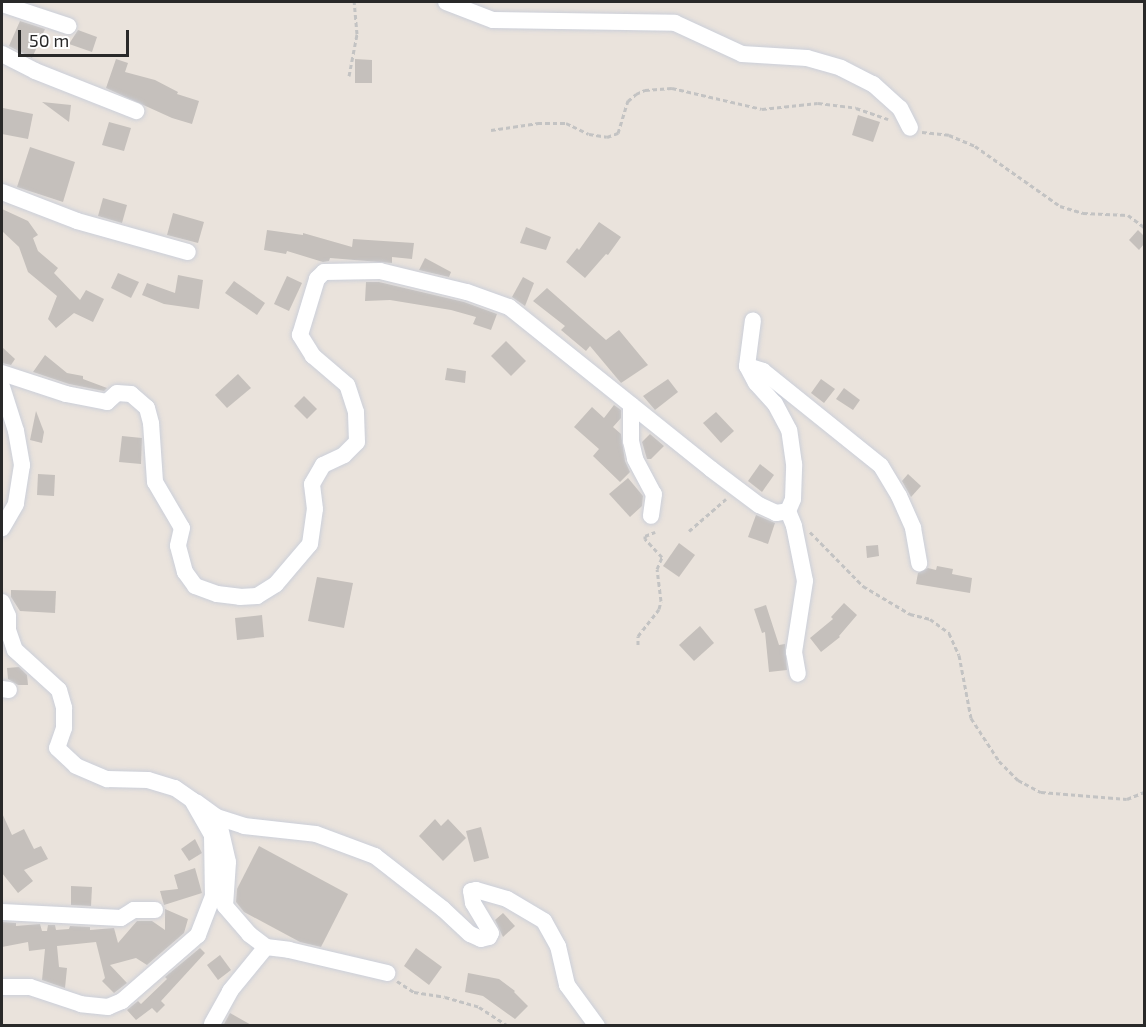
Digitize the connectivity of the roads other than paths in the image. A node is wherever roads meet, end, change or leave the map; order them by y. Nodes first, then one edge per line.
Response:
1 (446, 2) edge
2 (2, 4) edge
3 (68, 26) dead end
4 (2, 54) edge
5 (136, 111) dead end
6 (910, 128) road end
7 (2, 192) edge
8 (188, 252) dead end
9 (753, 320) dead end
10 (747, 366) junction
11 (2, 373) edge
12 (2, 387) edge
13 (7, 404) junction
14 (631, 405) junction
15 (2, 422) edge
16 (788, 511) junction
17 (651, 516) road end
18 (2, 528) edge
19 (919, 563) dead end
20 (4, 611) edge
21 (798, 674) dead end
22 (192, 800) junction
23 (217, 817) junction
24 (155, 910) dead end
25 (2, 912) edge
26 (266, 947) junction
27 (387, 974) road end
28 (2, 987) edge
29 (212, 1024) edge
30 (597, 1026) edge

1 - 6 street
2 - 3 street
4 - 5 street
7 - 8 street
9 - 10 street
10 - 16 street
10 - 19 street
11 - 14 street
12 - 13 street
13 - 15 street
13 - 18 street
14 - 16 street
14 - 17 street
16 - 21 street
20 - 22 street
22 - 23 street
22 - 28 street
23 - 26 street
23 - 30 street
24 - 25 street
26 - 27 street
26 - 29 street

